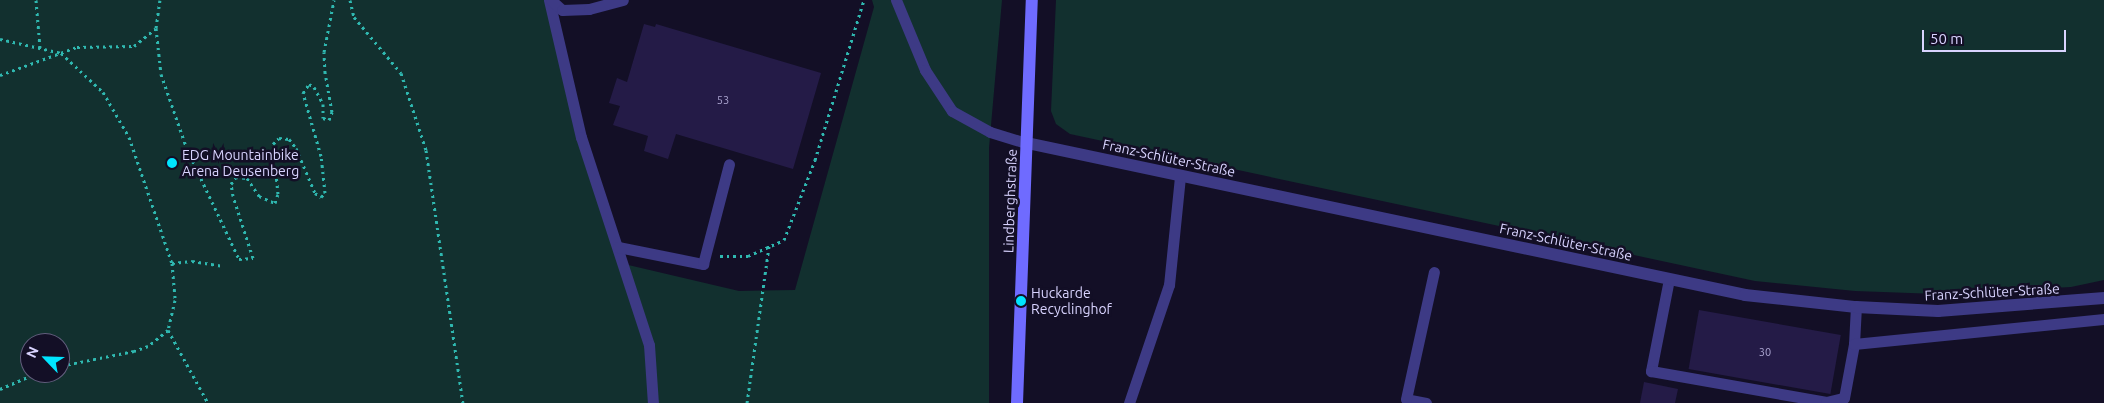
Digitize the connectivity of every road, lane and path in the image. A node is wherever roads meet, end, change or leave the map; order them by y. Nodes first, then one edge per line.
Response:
1 (36, 0) edge
2 (160, 0) edge
3 (334, 0) edge
4 (350, 0) edge
5 (550, 0) edge
6 (623, 0) edge
7 (864, 0) edge
8 (896, 0) edge
9 (1032, 0) edge
10 (156, 28) junction
11 (0, 40) edge
12 (40, 48) junction
13 (61, 53) junction
14 (0, 75) edge
15 (1027, 143) junction
16 (729, 164) dead end
17 (1180, 176) junction
18 (769, 246) junction
19 (618, 247) junction
20 (705, 256) junction
21 (172, 264) junction
22 (224, 266) dead end
23 (1434, 272) dead end
24 (1669, 279) junction
25 (2104, 298) edge
26 (1856, 307) junction
27 (2104, 319) edge
28 (168, 330) junction
29 (1854, 344) junction
30 (70, 364) edge
31 (20, 381) edge
32 (0, 389) edge
33 (208, 403) edge
34 (463, 403) edge
35 (653, 403) edge
36 (747, 403) edge
37 (1017, 403) edge
38 (1129, 403) edge
39 (1426, 403) edge

1 - 12 path
2 - 10 path
3 - 10 path
4 - 34 path
5 - 6 lane
5 - 19 lane
7 - 18 path
8 - 15 lane
9 - 15 main road, Lindberghstraße
10 - 13 path
11 - 12 path
12 - 13 path
13 - 14 path
13 - 21 path
15 - 17 street, Franz-Schlüter-Straße
15 - 37 main road, Lindberghstraße
16 - 20 lane
17 - 24 street, Franz-Schlüter-Straße
17 - 38 lane
18 - 20 path
18 - 36 path
19 - 20 lane
19 - 35 lane
21 - 22 path
21 - 28 path
23 - 39 lane
24 - 26 street, Franz-Schlüter-Straße
24 - 29 lane
25 - 26 street, Franz-Schlüter-Straße
26 - 29 lane
27 - 29 lane
28 - 30 path
28 - 33 path
31 - 32 path

